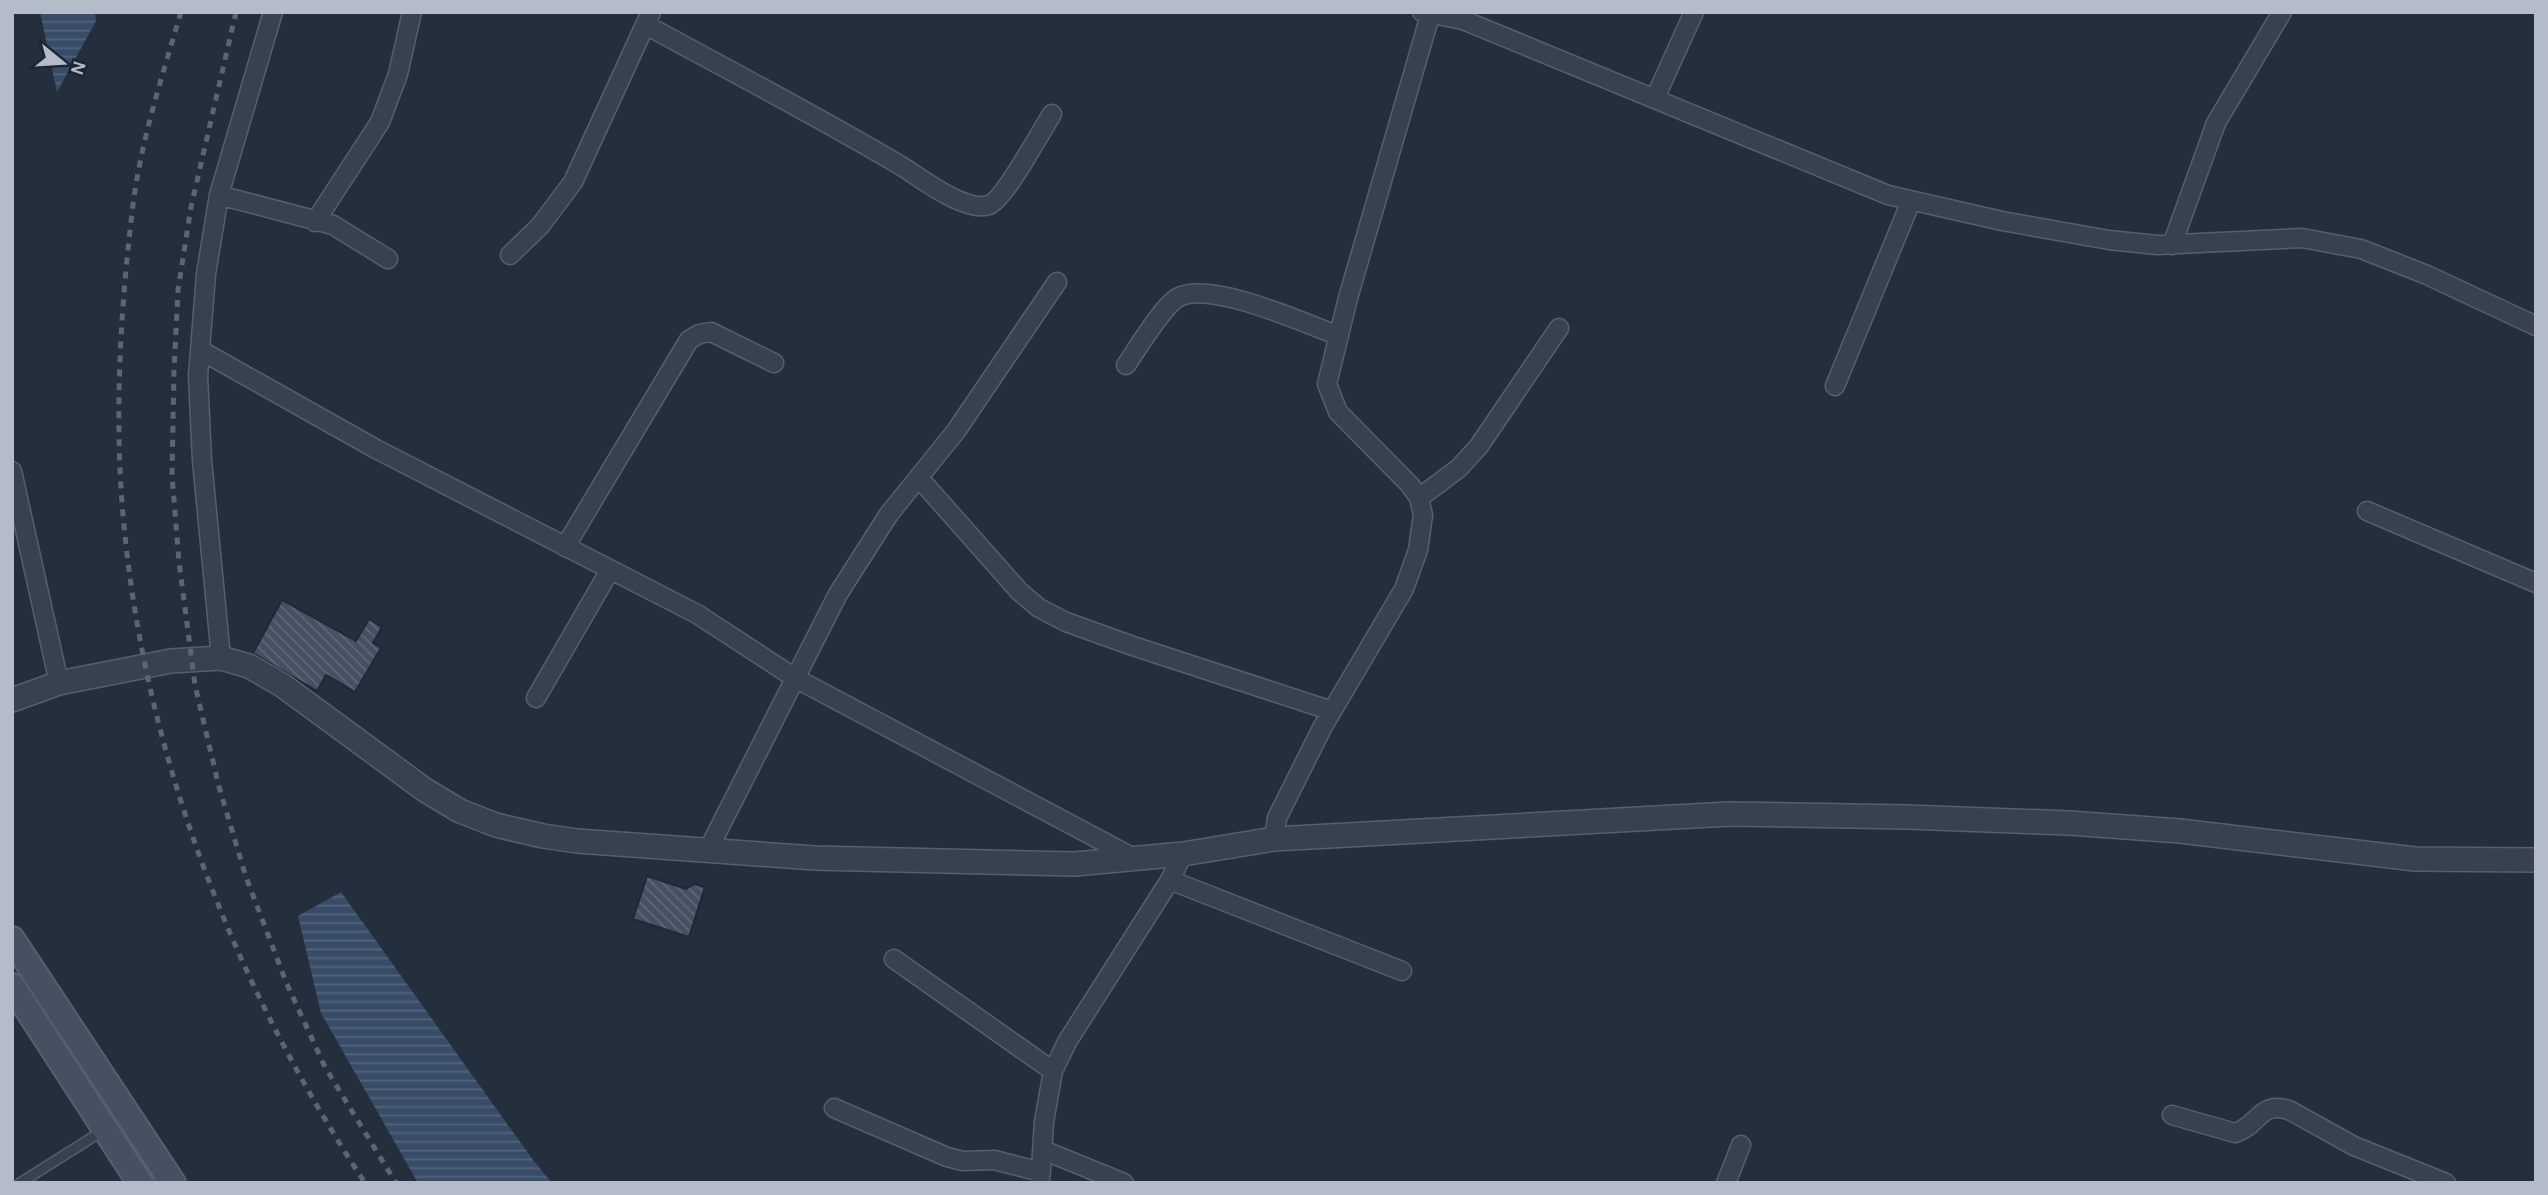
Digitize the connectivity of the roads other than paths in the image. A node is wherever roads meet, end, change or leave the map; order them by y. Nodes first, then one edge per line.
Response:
1 (273, 12) edge
2 (412, 12) edge
3 (1694, 12) edge
4 (2282, 12) edge
5 (1428, 13) edge
6 (649, 18) edge
7 (1655, 98) junction
8 (1052, 114) dead end
9 (219, 195) junction
10 (1911, 201) junction
11 (315, 222) junction
12 (2172, 245) junction
13 (510, 255) dead end
14 (388, 259) dead end
15 (1057, 282) dead end
16 (2536, 326) edge
17 (1559, 328) dead end
18 (1339, 336) junction
19 (200, 351) junction
20 (774, 363) dead end
21 (1126, 365) dead end
22 (1835, 386) dead end
23 (12, 471) edge
24 (919, 478) junction
25 (1419, 498) junction
26 (2367, 511) dead end
27 (565, 547) junction
28 (610, 570) junction
29 (2536, 583) edge
30 (221, 658) junction
31 (795, 678) junction
32 (59, 683) junction
33 (536, 698) dead end
34 (12, 700) edge
35 (1332, 710) junction
36 (1274, 839) junction
37 (708, 850) junction
38 (1183, 854) junction
39 (1132, 857) junction
40 (2536, 860) edge
41 (1170, 880) junction
42 (12, 939) edge
43 (894, 959) dead end
44 (1402, 971) dead end
45 (12, 986) edge
46 (1053, 1071) junction
47 (834, 1108) dead end
48 (2172, 1115) dead end
49 (105, 1129) junction
50 (1741, 1145) dead end
51 (1043, 1150) junction
52 (1041, 1178) edge
53 (20, 1183) edge
54 (140, 1183) edge
55 (173, 1183) edge
56 (1124, 1183) edge
57 (1726, 1183) edge
58 (2446, 1183) edge

1 - 9 street
2 - 11 street
3 - 7 street
4 - 12 street
5 - 7 street
5 - 18 street
6 - 8 street
6 - 13 street
7 - 10 street
9 - 11 street
9 - 19 street
10 - 12 street
10 - 22 street
11 - 14 street
12 - 16 street
15 - 24 street
17 - 25 street
18 - 21 street
18 - 25 street
19 - 27 street
19 - 30 street
20 - 27 street
23 - 32 street
24 - 31 street
24 - 35 street
25 - 35 street
26 - 29 street
27 - 28 street
28 - 31 street
28 - 33 street
30 - 32 street
30 - 37 street
31 - 37 street
31 - 39 street
32 - 34 street
35 - 36 street
36 - 38 street
36 - 40 street
37 - 39 street
38 - 39 street
38 - 41 street
41 - 44 street
41 - 46 street
42 - 55 main road
43 - 46 street
45 - 49 main road
46 - 51 street
47 - 52 street
48 - 58 street
49 - 53 lane
49 - 54 main road
50 - 57 street
51 - 52 street
51 - 56 street

